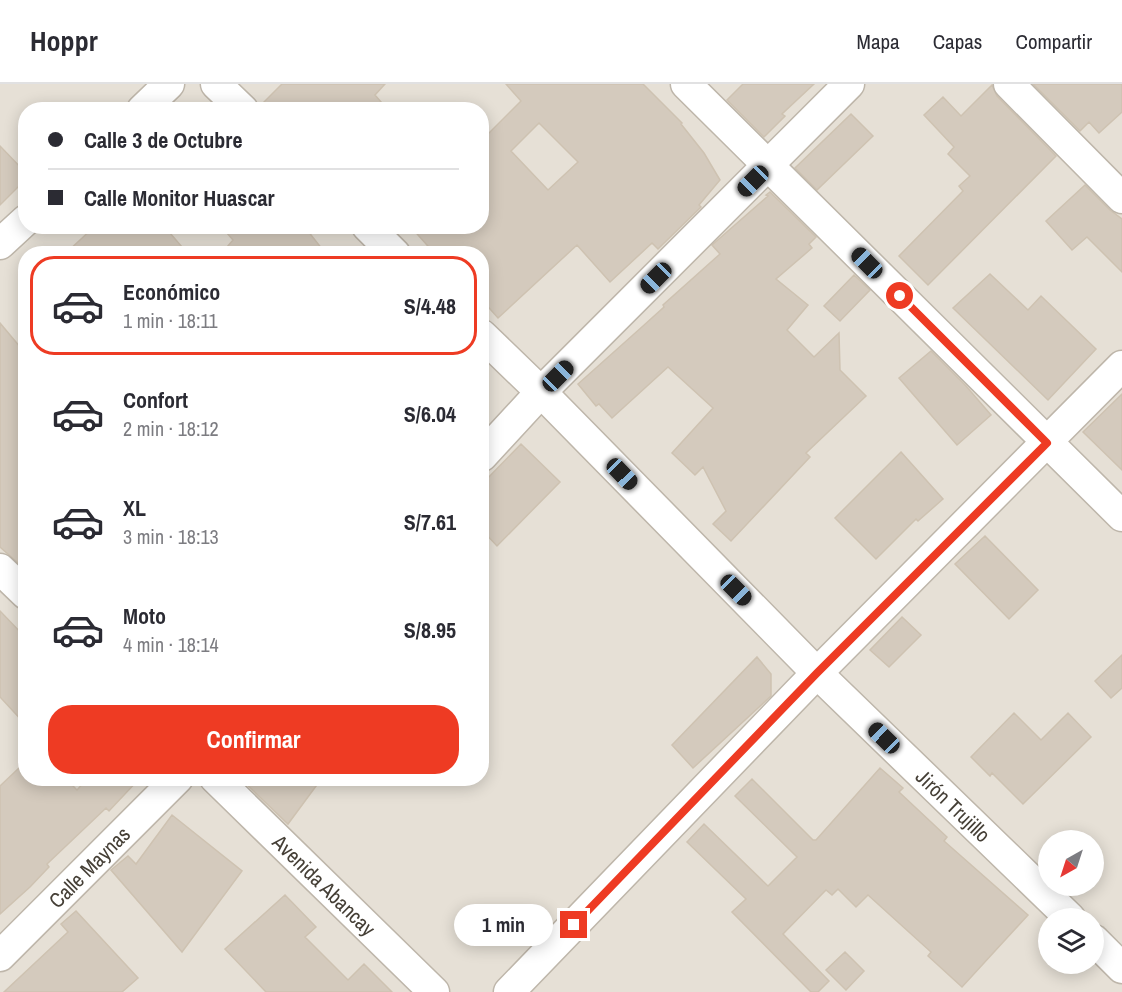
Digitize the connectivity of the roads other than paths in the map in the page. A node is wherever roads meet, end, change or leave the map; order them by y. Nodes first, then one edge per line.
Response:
1 (169, 84) edge
2 (216, 84) edge
3 (686, 84) edge
4 (849, 84) edge
5 (1009, 84) edge
6 (150, 102) edge
7 (235, 102) edge
8 (770, 165) junction
9 (1122, 198) edge
10 (18, 227) edge
11 (375, 234) edge
12 (0, 244) edge
13 (387, 246) edge
14 (489, 342) edge
15 (1122, 366) edge
16 (541, 392) junction
17 (1047, 443) junction
18 (489, 448) edge
19 (1122, 516) edge
20 (0, 569) edge
21 (18, 586) edge
22 (817, 673) junction
23 (170, 786) edge
24 (223, 786) edge
25 (1060, 908) edge
26 (1104, 950) edge
27 (0, 956) edge
28 (1122, 968) edge
29 (434, 992) edge
30 (509, 992) edge

1 - 6 street
2 - 7 street
3 - 8 street
4 - 8 street
5 - 9 street
8 - 16 street
8 - 17 street
10 - 12 street
11 - 13 street
14 - 16 street, Jirón Trujillo
15 - 17 street
16 - 18 street
16 - 22 street, Jirón Trujillo
17 - 19 street
17 - 22 street
20 - 21 street
22 - 25 street, Jirón Trujillo
22 - 30 street
23 - 27 street, Calle Maynas
24 - 29 street, Avenida Abancay
26 - 28 street

